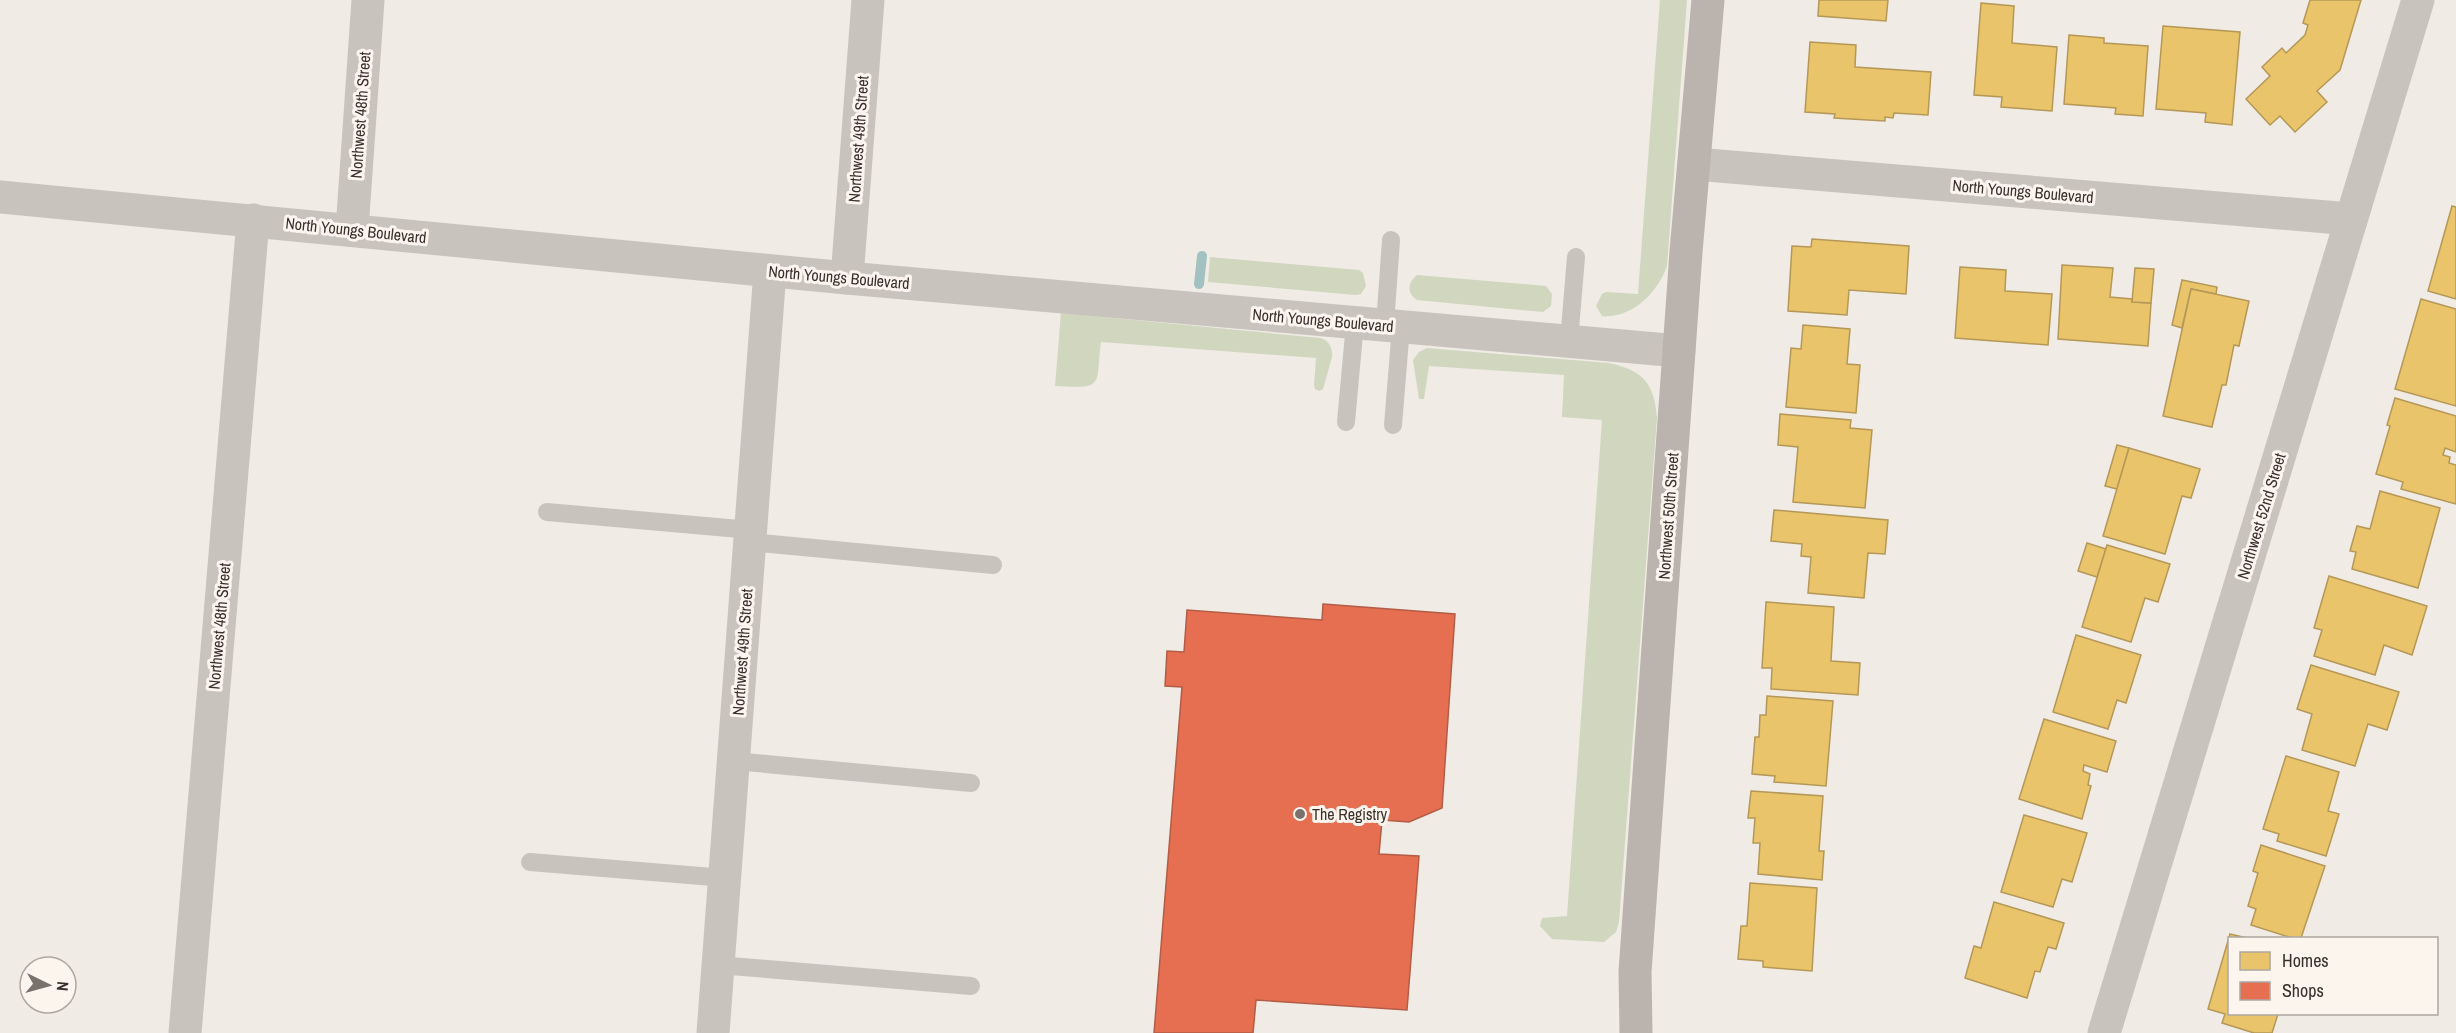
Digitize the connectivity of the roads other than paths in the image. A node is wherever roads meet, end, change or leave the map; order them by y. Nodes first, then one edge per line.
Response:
1 (368, 0) edge
2 (868, 0) edge
3 (1708, 0) edge
4 (2418, 0) edge
5 (1695, 164) junction
6 (0, 197) edge
7 (2351, 219) junction
8 (253, 220) junction
9 (352, 230) junction
10 (1391, 240) dead end
11 (1576, 257) dead end
12 (770, 271) junction
13 (847, 278) junction
14 (1380, 325) junction
15 (1569, 341) junction
16 (1679, 351) junction
17 (1346, 422) dead end
18 (1393, 425) dead end
19 (547, 512) dead end
20 (750, 536) junction
21 (993, 565) dead end
22 (734, 761) junction
23 (972, 783) dead end
24 (530, 862) dead end
25 (725, 878) junction
26 (718, 965) junction
27 (971, 986) dead end
28 (185, 1033) edge
29 (713, 1033) edge
30 (1636, 1033) edge
31 (2104, 1033) edge

1 - 9 street, Northwest 48th Street
2 - 13 street, Northwest 49th Street
3 - 5 street, Northwest 50th Street
4 - 7 street, Northwest 52nd Street
5 - 7 street, North Youngs Boulevard
5 - 16 street, Northwest 50th Street
6 - 8 street, North Youngs Boulevard
7 - 31 street, Northwest 52nd Street
8 - 9 street, North Youngs Boulevard
8 - 28 street, Northwest 48th Street
9 - 12 street, North Youngs Boulevard
10 - 14 lane
11 - 15 lane
12 - 13 street, North Youngs Boulevard
12 - 20 street, Northwest 49th Street
13 - 14 street, North Youngs Boulevard
14 - 15 street, North Youngs Boulevard
14 - 17 lane
14 - 18 lane
15 - 16 street, North Youngs Boulevard
16 - 30 street, Northwest 50th Street
19 - 20 lane
20 - 21 lane
20 - 22 street, Northwest 49th Street
22 - 23 lane
22 - 25 street, Northwest 49th Street
24 - 25 lane
25 - 26 street, Northwest 49th Street
26 - 27 lane
26 - 29 street, Northwest 49th Street

